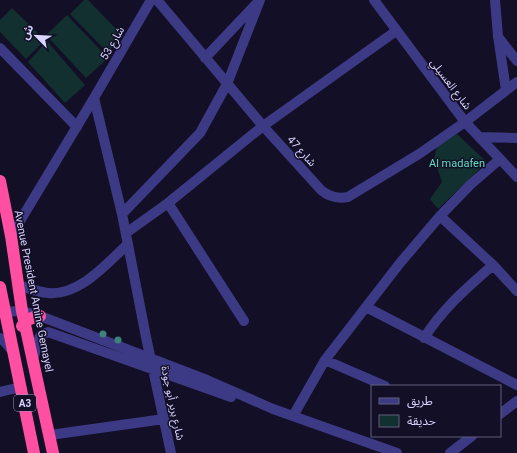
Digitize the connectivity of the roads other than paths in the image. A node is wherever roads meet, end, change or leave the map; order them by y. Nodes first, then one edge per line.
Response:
1 (151, 0) edge
2 (157, 0) edge
3 (260, 0) edge
4 (374, 0) edge
5 (495, 0) edge
6 (396, 31) junction
7 (498, 36) junction
8 (0, 48) edge
9 (205, 58) junction
10 (517, 61) edge
11 (517, 82) edge
12 (227, 84) junction
13 (506, 90) junction
14 (94, 98) junction
15 (465, 122) junction
16 (263, 126) junction
17 (77, 127) junction
18 (479, 137) junction
19 (517, 138) edge
20 (500, 159) junction
21 (517, 176) edge
22 (0, 181) edge
23 (168, 203) junction
24 (122, 214) junction
25 (440, 216) junction
26 (126, 233) junction
27 (11, 236) junction
28 (128, 244) junction
29 (493, 265) junction
30 (18, 285) junction
31 (0, 287) edge
32 (517, 291) edge
33 (366, 307) junction
34 (3, 313) edge
35 (24, 316) junction
36 (40, 316) joint
37 (244, 321) dead end
38 (146, 336) junction
39 (0, 338) edge
40 (424, 338) junction
41 (131, 352) junction
42 (15, 354) junction
43 (33, 360) junction
44 (325, 360) junction
45 (152, 364) junction
46 (383, 385) edge
47 (517, 385) edge
48 (21, 387) junction
49 (0, 392) edge
50 (517, 401) edge
51 (501, 413) edge
52 (293, 416) junction
53 (164, 419) junction
54 (50, 435) junction
55 (471, 437) edge
56 (34, 453) edge
57 (54, 453) edge
58 (171, 453) edge
59 (397, 453) edge
60 (450, 453) edge

1 - 14 street, شارع 53
2 - 9 street, شارع 47
3 - 9 street
3 - 12 street
4 - 6 street, شارع العسيلي
5 - 7 street
6 - 15 street, شارع العسيلي
6 - 16 street
7 - 10 street
7 - 13 street
8 - 17 street
9 - 12 street, شارع 47
11 - 13 street, شارع 47
12 - 16 street, شارع 47
12 - 24 street
13 - 15 street, شارع 47
14 - 17 street, شارع 53
14 - 24 street, شارع بربر أبو جودة
15 - 16 street, شارع 47
15 - 18 street, شارع العسيلي
16 - 23 street
17 - 27 street, شارع 53
18 - 19 street
18 - 20 street, شارع العسيلي
20 - 21 street, شارع العسيلي
20 - 25 street
22 - 27 highway, Avenue President Amine Gemayel / A3
23 - 26 street
23 - 37 street
24 - 26 street, شارع بربر أبو جودة
25 - 29 street
25 - 33 street
26 - 28 street, شارع بربر أبو جودة
27 - 30 highway, Avenue President Amine Gemayel / A3
28 - 30 street
28 - 38 street, شارع بربر أبو جودة
29 - 32 street
29 - 40 street
30 - 35 highway, Avenue President Amine Gemayel / A3
31 - 34 highway, A3
33 - 40 street
33 - 44 street
34 - 35 street
34 - 42 highway, A3
35 - 36 highway
35 - 42 highway
35 - 43 highway, Avenue President Amine Gemayel / A3
36 - 41 street
38 - 41 street
38 - 45 street, شارع بربر أبو جودة
39 - 42 street
40 - 47 street
41 - 45 street
42 - 48 highway, A3
43 - 45 street
43 - 54 highway, Avenue President Amine Gemayel / A3
44 - 46 street
44 - 52 street
45 - 52 street
45 - 53 street, شارع بربر أبو جودة
48 - 49 street
48 - 56 highway, A3
50 - 51 street
52 - 59 street
53 - 54 street
53 - 58 street, شارع بربر أبو جودة
54 - 57 highway, Avenue President Amine Gemayel / A3
55 - 60 street

